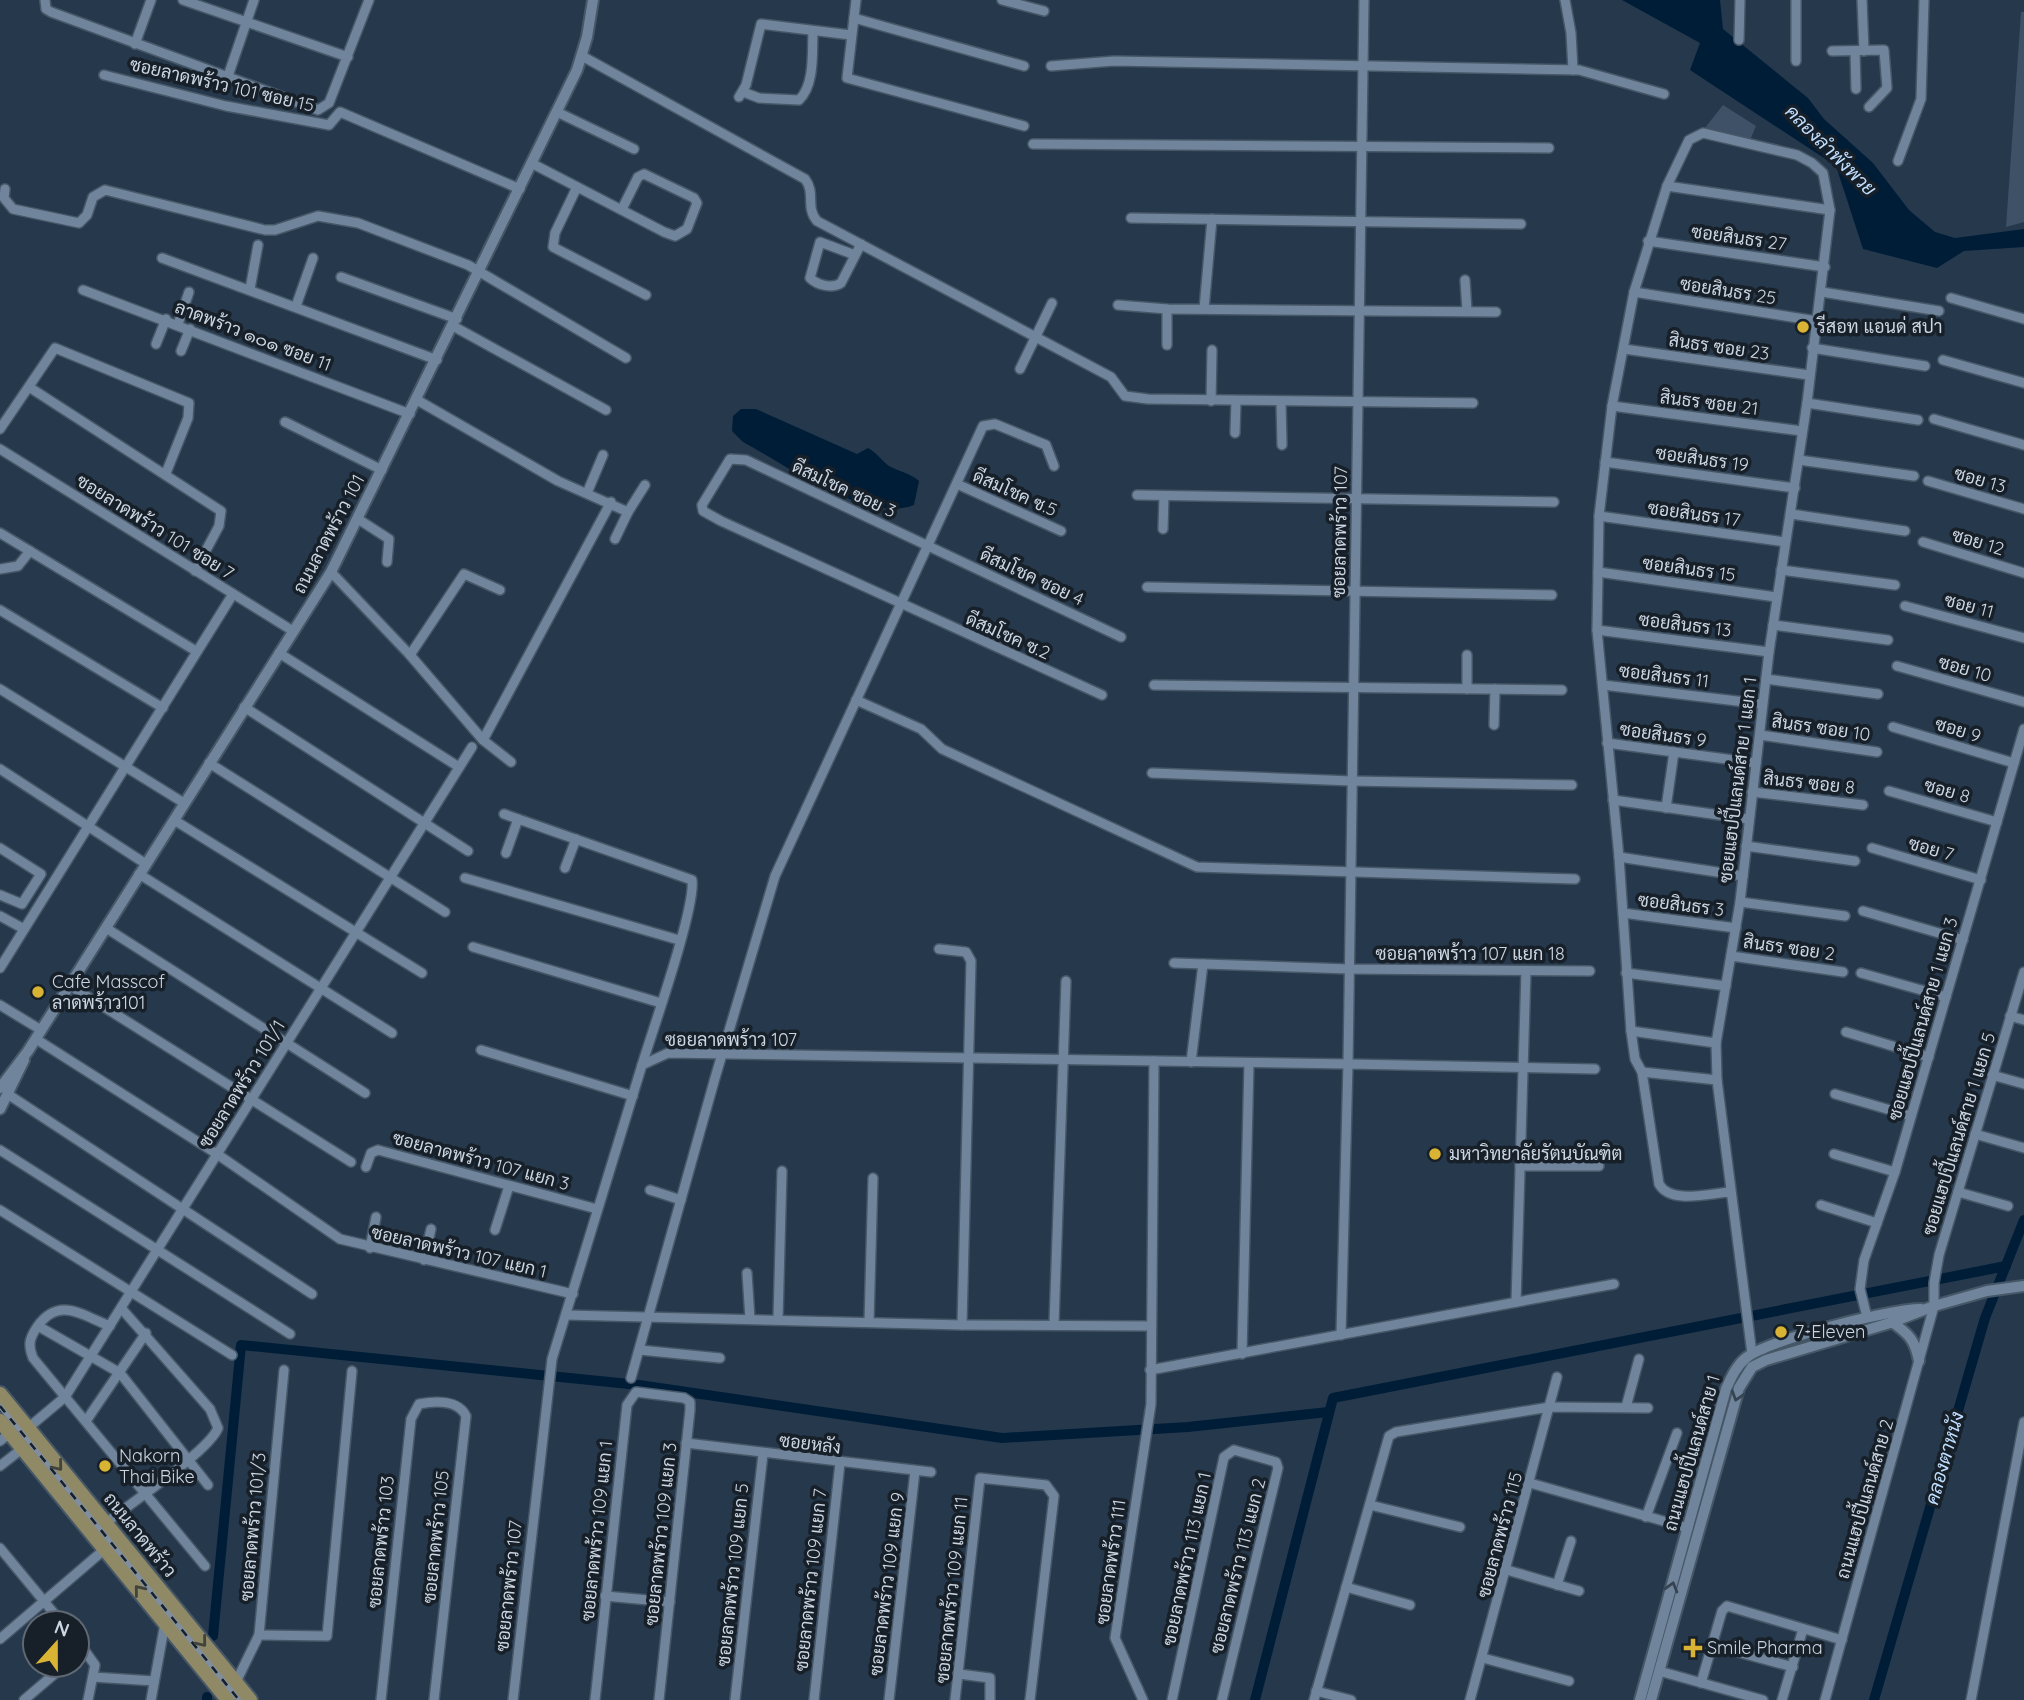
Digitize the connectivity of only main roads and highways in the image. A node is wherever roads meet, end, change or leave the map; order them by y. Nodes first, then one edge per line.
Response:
1 (0, 1394) edge
2 (0, 1421) edge
3 (5, 1437) edge
4 (228, 1700) edge
5 (250, 1700) edge

1 -> 5 main road, ถนนลาดพร้าว
2 - 3 main road, ถนนลาดพร้าว
4 -> 3 main road, ถนนลาดพร้าว

